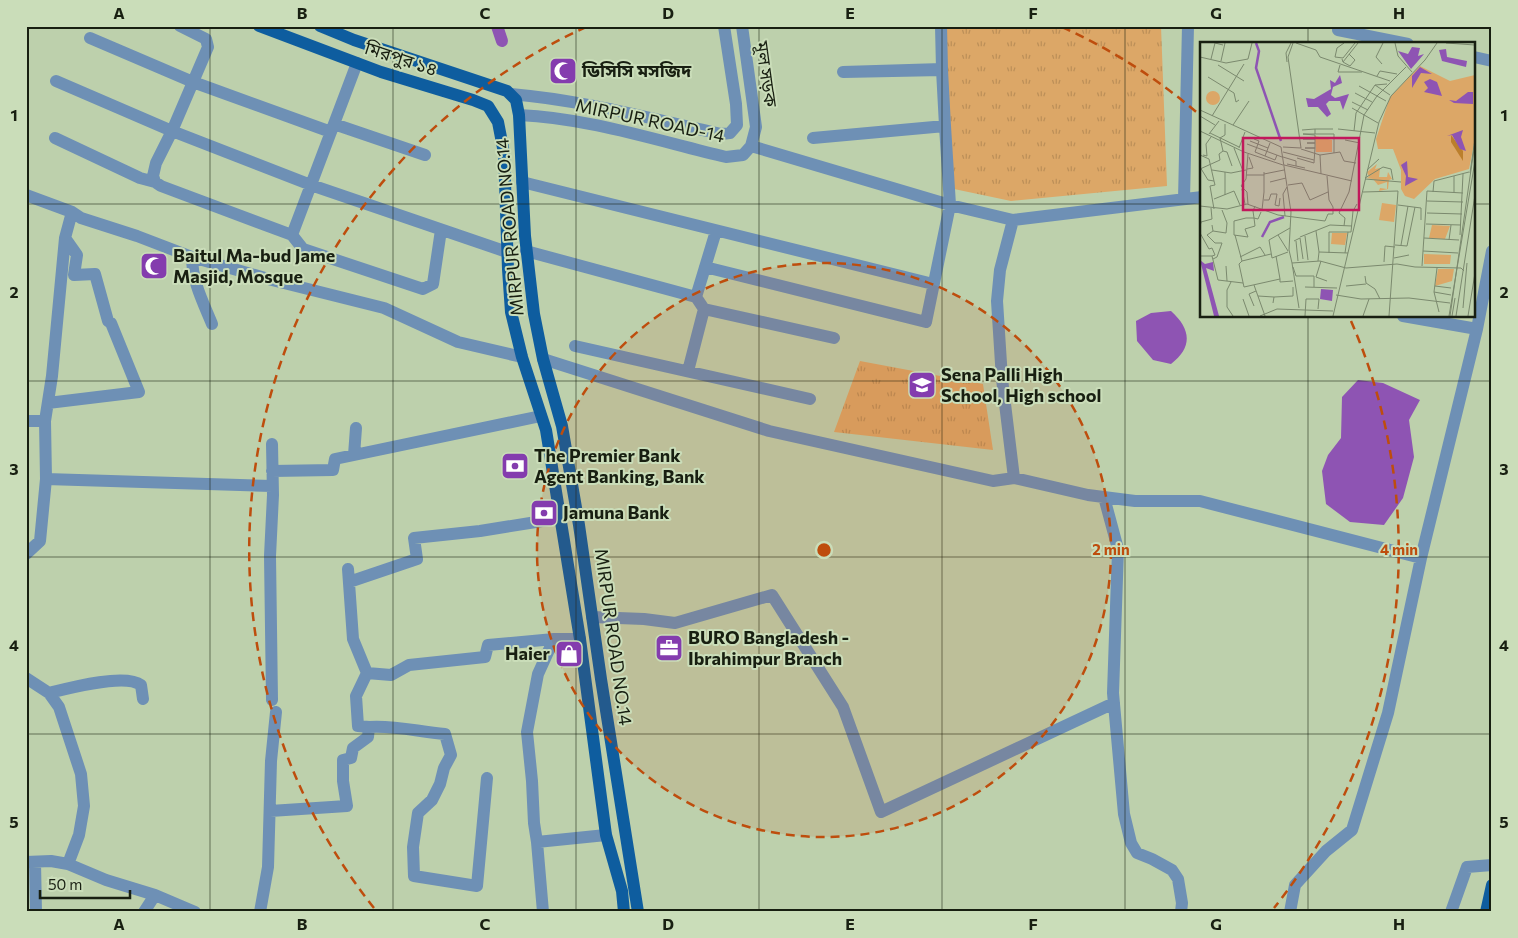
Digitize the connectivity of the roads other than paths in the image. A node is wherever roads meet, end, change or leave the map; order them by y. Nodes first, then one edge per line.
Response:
1 (180, 26) edge
2 (259, 26) edge
3 (320, 26) edge
4 (724, 26) edge
5 (742, 26) edge
6 (941, 26) edge
7 (1188, 26) edge
8 (1338, 30) dead end
9 (90, 38) dead end
10 (1398, 42) edge
11 (1476, 57) edge
12 (1492, 61) edge
13 (357, 63) junction
14 (843, 72) dead end
15 (863, 72) junction
16 (56, 81) dead end
17 (193, 82) junction
18 (514, 97) junction
19 (519, 115) junction
20 (498, 122) joint
21 (737, 125) joint
22 (332, 128) junction
23 (172, 131) junction
24 (860, 134) junction
25 (55, 138) dead end
26 (813, 138) dead end
27 (751, 146) junction
28 (425, 155) dead end
29 (155, 182) junction
30 (522, 182) junction
31 (311, 185) junction
32 (26, 195) edge
33 (1200, 197) edge
34 (1184, 199) junction
35 (950, 205) junction
36 (72, 212) junction
37 (1013, 220) junction
38 (441, 230) junction
39 (716, 231) junction
40 (292, 235) junction
41 (65, 238) junction
42 (526, 251) junction
43 (1492, 251) edge
44 (507, 252) junction
45 (192, 257) junction
46 (705, 268) junction
47 (933, 284) junction
48 (696, 297) junction
49 (704, 309) junction
50 (1414, 318) edge
51 (212, 324) dead end
52 (1477, 329) junction
53 (834, 338) dead end
54 (575, 346) dead end
55 (522, 357) junction
56 (543, 359) junction
57 (688, 370) junction
58 (810, 399) dead end
59 (48, 403) junction
60 (542, 416) junction
61 (26, 421) edge
62 (45, 421) junction
63 (356, 428) dead end
64 (272, 444) dead end
65 (354, 455) junction
66 (272, 471) junction
67 (1014, 478) junction
68 (46, 479) junction
69 (272, 486) junction
70 (1104, 497) junction
71 (561, 518) junction
72 (26, 554) edge
73 (1421, 558) junction
74 (348, 569) dead end
75 (349, 582) junction
76 (592, 617) junction
77 (554, 639) junction
78 (580, 639) junction
79 (368, 673) junction
80 (26, 678) edge
81 (49, 694) junction
82 (143, 699) dead end
83 (1114, 703) junction
84 (368, 727) junction
85 (487, 778) dead end
86 (270, 811) junction
87 (606, 835) junction
88 (537, 842) junction
89 (31, 862) edge
90 (68, 864) junction
91 (1492, 865) edge
92 (1492, 885) edge
93 (155, 895) junction
94 (36, 912) edge
95 (144, 912) edge
96 (195, 912) edge
97 (260, 912) edge
98 (543, 912) edge
99 (624, 912) edge
100 (638, 912) edge
101 (1181, 912) edge
102 (1290, 912) edge
103 (1451, 912) edge
104 (1486, 912) edge

1 - 17 street
2 - 13 main road, মিরপুর ১৪
3 - 18 main road, MIRPUR ROAD-14
4 - 21 street, মূল সড়ক
5 - 27 street, মূল সড়ক
6 - 15 street
7 - 34 street
8 - 10 street
9 - 17 street
11 - 12 street
13 - 20 main road, মিরপুর ১৪
13 - 22 street
14 - 15 street
15 - 24 street
16 - 23 street
17 - 22 street
17 - 23 street
18 - 19 main road, MIRPUR ROAD NO.14
18 - 21 street, MIRPUR ROAD-14
19 - 27 street, MIRPUR ROAD-14
19 - 30 main road, MIRPUR ROAD NO.14
20 - 44 main road, MIRPUR ROAD NO.14
22 - 28 street
22 - 31 street
23 - 29 street
23 - 31 street
24 - 26 street
24 - 35 street
25 - 29 street
27 - 35 street
29 - 40 street
30 - 39 street
30 - 42 main road, MIRPUR ROAD NO.14
31 - 38 street
31 - 40 street
32 - 36 street
33 - 34 street
34 - 37 street
35 - 37 street
35 - 47 street
36 - 41 street
36 - 45 street
37 - 67 street
38 - 40 street
38 - 44 street
39 - 46 street
39 - 47 street
41 - 59 street
41 - 59 street
42 - 48 street
42 - 56 main road, MIRPUR ROAD NO.14
43 - 52 street
44 - 55 main road, MIRPUR ROAD NO.14
45 - 51 street
45 - 55 street
46 - 47 street
46 - 48 street
48 - 49 street
49 - 53 street
49 - 57 street
50 - 52 street
52 - 73 street
54 - 57 street
55 - 60 main road, MIRPUR ROAD NO.14
56 - 67 street
56 - 76 main road, MIRPUR ROAD NO.14
57 - 58 street
59 - 62 street
60 - 65 street
60 - 71 main road, MIRPUR ROAD NO.14
61 - 62 street
62 - 68 street
63 - 65 street
64 - 66 street
65 - 66 street
66 - 69 street
67 - 70 street
68 - 69 street
68 - 72 street
69 - 86 street
70 - 73 street
70 - 83 street
71 - 75 street
71 - 78 main road, MIRPUR ROAD NO.14
73 - 102 street
74 - 75 street
75 - 79 street
76 - 83 street
76 - 100 main road, MIRPUR ROAD NO.14
77 - 78 street
77 - 79 street
77 - 88 street
78 - 87 main road, MIRPUR ROAD NO.14
79 - 84 street
80 - 81 street
81 - 82 street
81 - 90 street
83 - 101 street
84 - 85 street
84 - 86 street
86 - 97 street
87 - 88 street
87 - 99 main road, MIRPUR ROAD NO.14
88 - 98 street
89 - 90 street
89 - 94 street
90 - 93 street
91 - 103 street
92 - 104 main road
93 - 95 street
93 - 96 street

